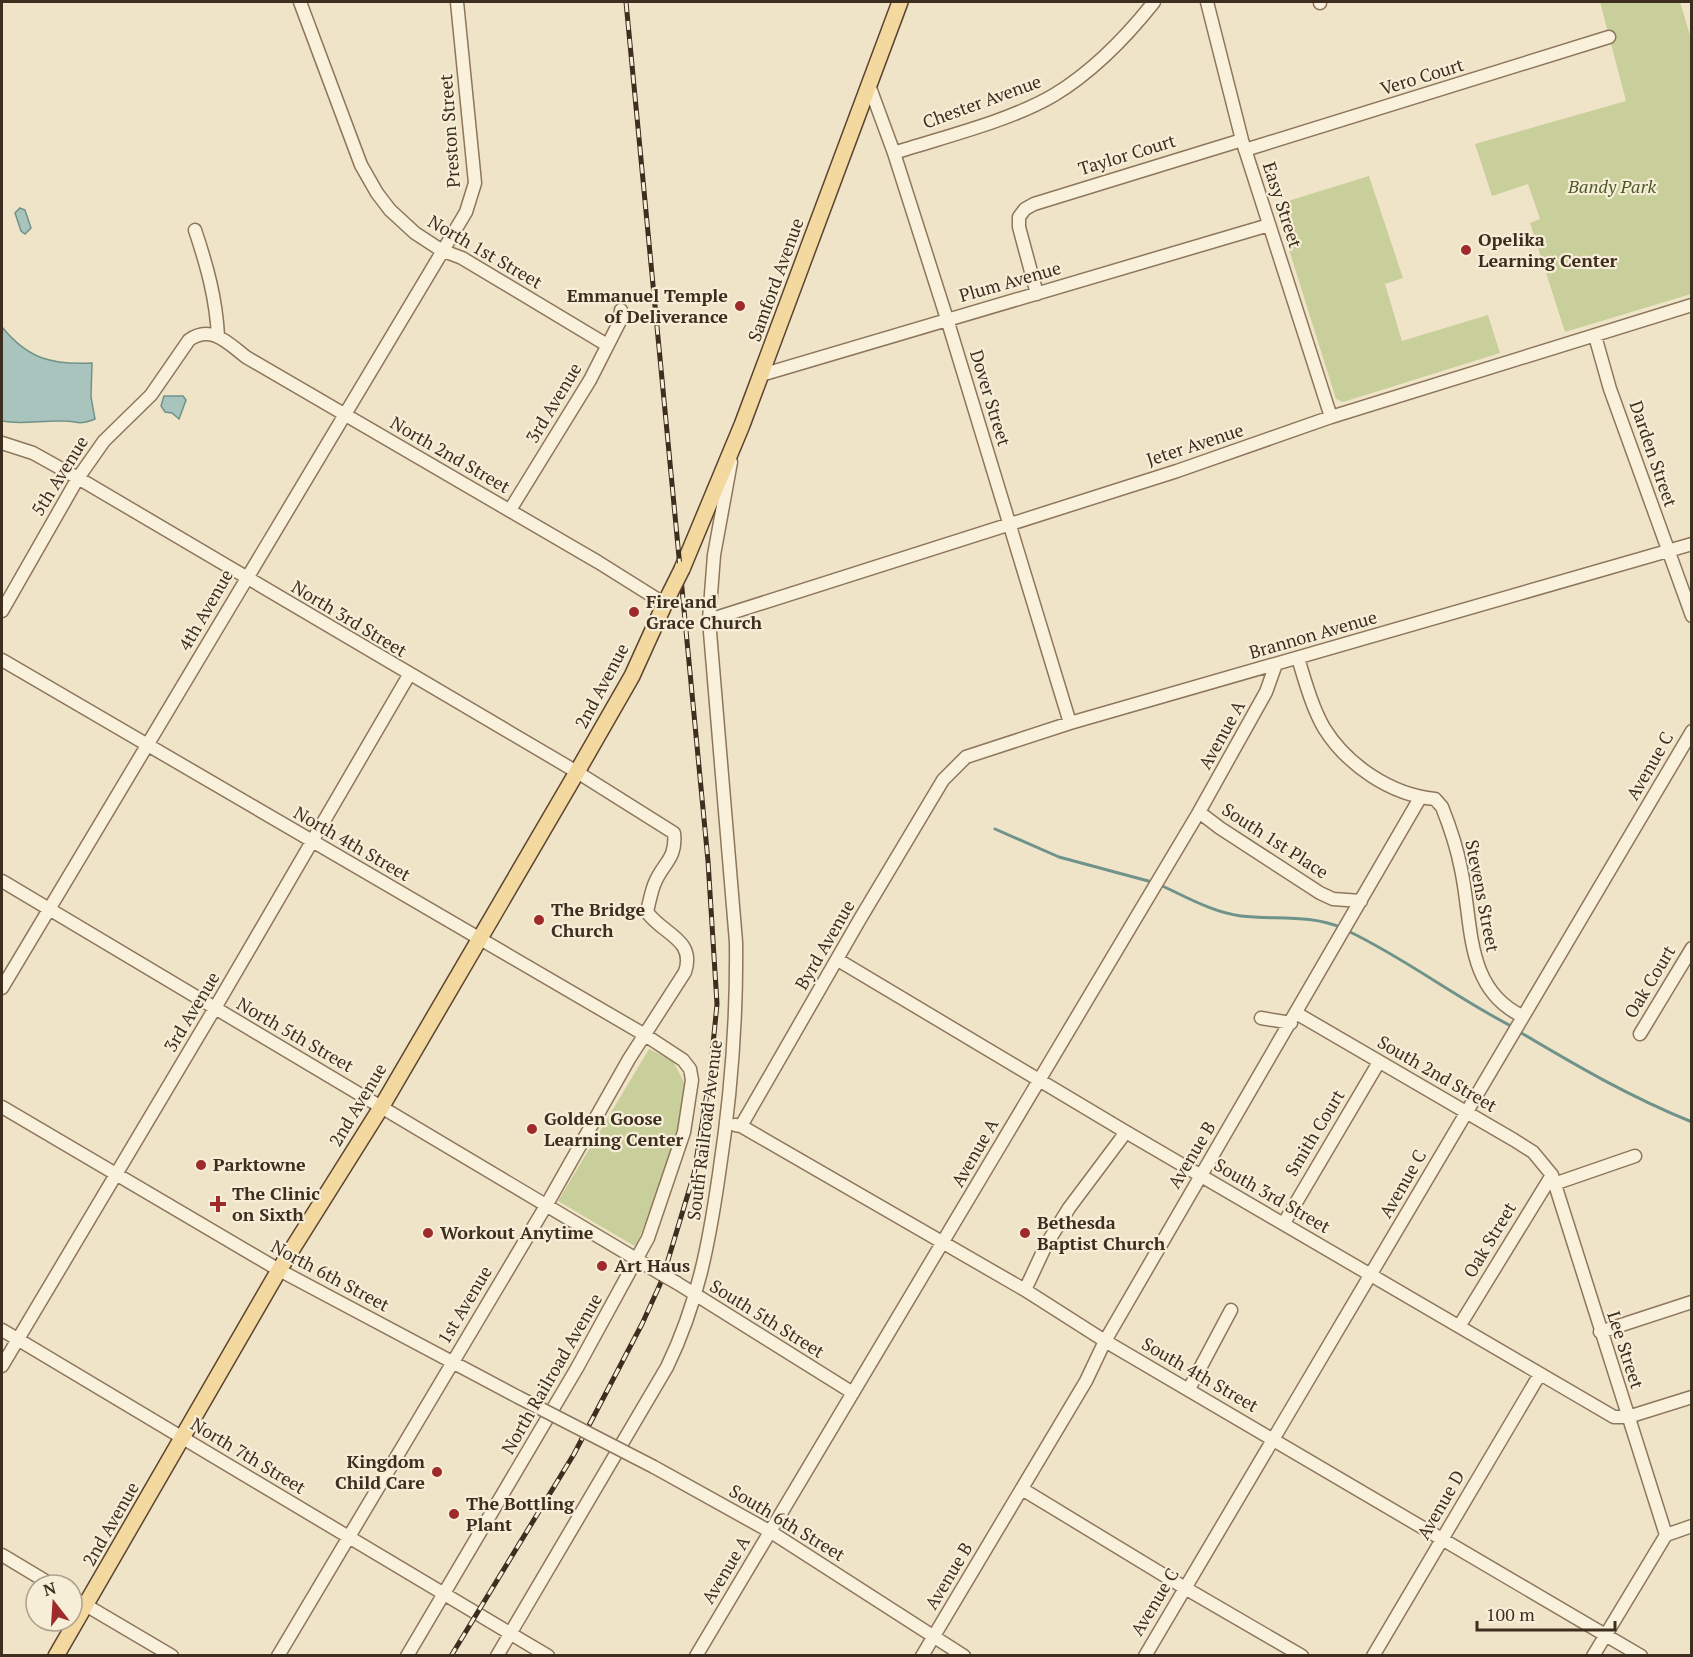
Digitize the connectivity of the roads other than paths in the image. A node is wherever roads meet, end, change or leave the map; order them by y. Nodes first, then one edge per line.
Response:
1 (300, 2) edge
2 (457, 2) edge
3 (900, 2) edge
4 (1155, 2) edge
5 (1207, 2) edge
6 (1609, 37) dead end
7 (869, 85) junction
8 (1244, 145) junction
9 (894, 153) junction
10 (1269, 225) junction
11 (195, 231) dead end
12 (441, 250) junction
13 (1037, 294) junction
14 (1692, 305) edge
15 (621, 310) dead end
16 (946, 319) junction
17 (218, 336) junction
18 (1595, 336) junction
19 (607, 345) junction
20 (761, 375) junction
21 (343, 414) junction
22 (1332, 417) junction
23 (2, 443) edge
24 (733, 449) junction
25 (78, 478) junction
26 (510, 510) junction
27 (1011, 524) junction
28 (1692, 544) edge
29 (1668, 551) junction
30 (682, 569) joint
31 (246, 578) junction
32 (666, 603) junction
33 (2, 611) edge
34 (1692, 616) edge
35 (709, 620) junction
36 (1298, 658) junction
37 (2, 660) edge
38 (1276, 664) junction
39 (409, 675) junction
40 (1070, 723) junction
41 (1692, 730) edge
42 (148, 745) junction
43 (950, 771) joint
44 (577, 772) junction
45 (1420, 798) junction
46 (1199, 812) junction
47 (312, 842) junction
48 (2, 881) edge
49 (1333, 899) junction
50 (1361, 901) junction
51 (50, 910) junction
52 (1353, 915) junction
53 (479, 939) junction
54 (681, 940) joint
55 (1692, 948) edge
56 (838, 960) junction
57 (2, 988) edge
58 (215, 1008) junction
59 (1522, 1016) junction
60 (1262, 1018) dead end
61 (1294, 1018) junction
62 (1640, 1034) dead end
63 (645, 1035) junction
64 (683, 1060) joint
65 (1379, 1062) junction
66 (1039, 1080) junction
67 (381, 1106) junction
68 (2, 1107) edge
69 (1466, 1112) junction
70 (728, 1125) junction
71 (741, 1125) junction
72 (1126, 1132) junction
73 (1635, 1156) dead end
74 (116, 1174) junction
75 (1200, 1175) junction
76 (1553, 1179) junction
77 (547, 1204) junction
78 (1284, 1223) junction
79 (943, 1244) junction
80 (641, 1261) junction
81 (279, 1270) junction
82 (1370, 1274) junction
83 (663, 1275) joint
84 (1024, 1290) junction
85 (697, 1296) junction
86 (1692, 1302) edge
87 (1231, 1310) dead end
88 (1460, 1325) junction
89 (2, 1330) edge
90 (1600, 1332) junction
91 (17, 1339) junction
92 (1105, 1341) junction
93 (452, 1361) junction
94 (2, 1366) edge
95 (1540, 1374) junction
96 (1189, 1389) junction
97 (853, 1393) junction
98 (1692, 1396) edge
99 (1628, 1418) junction
100 (585, 1432) joint
101 (183, 1438) junction
102 (1273, 1439) junction
103 (1022, 1489) junction
104 (1692, 1526) edge
105 (771, 1532) junction
106 (1666, 1535) junction
107 (348, 1537) junction
108 (1442, 1539) junction
109 (2, 1555) edge
110 (32, 1573) edge
111 (1185, 1588) junction
112 (444, 1593) junction
113 (86, 1605) junction
114 (511, 1633) junction
115 (1606, 1634) junction
116 (933, 1635) junction
117 (56, 1656) edge
118 (172, 1656) edge
119 (278, 1656) edge
120 (407, 1656) edge
121 (497, 1656) edge
122 (548, 1656) edge
123 (696, 1656) edge
124 (922, 1656) edge
125 (964, 1656) edge
126 (1145, 1656) edge
127 (1302, 1656) edge
128 (1373, 1656) edge
129 (1593, 1656) edge
130 (1641, 1656) edge

1 - 12 street, North 1st Street
2 - 12 street, Preston Street
3 - 7 main road, Samford Avenue
4 - 9 street, Chester Avenue
5 - 8 street, Easy Street
6 - 8 street, Vero Court
7 - 9 street, Dover Street
7 - 20 main road, Samford Avenue
8 - 10 street, Easy Street
8 - 13 street, Taylor Court
9 - 16 street, Dover Street
10 - 13 street, Plum Avenue
10 - 22 street, Easy Street
11 - 17 street
12 - 19 street, North 1st Street
12 - 21 street, 4th Avenue
13 - 16 street, Plum Avenue
14 - 18 street, Jeter Avenue
15 - 19 street, 3rd Avenue
16 - 20 street, Plum Avenue
16 - 27 street, Dover Street
17 - 21 street, North 2nd Street
17 - 25 street, 5th Avenue
18 - 22 street, Jeter Avenue
18 - 29 street, Darden Street
19 - 26 street, 3rd Avenue
20 - 24 main road, Samford Avenue
21 - 26 street, North 2nd Street
21 - 31 street, 4th Avenue
22 - 27 street, Jeter Avenue
23 - 25 street, North 3rd Street
24 - 30 main road, Samford Avenue
24 - 35 street, South Railroad Avenue
25 - 31 street, North 3rd Street
25 - 33 street, 5th Avenue
26 - 32 street, North 2nd Street
27 - 35 street, Jeter Avenue
27 - 40 street, Dover Street
28 - 29 street, Brannon Avenue
29 - 34 street, Darden Street
29 - 36 street, Brannon Avenue
30 - 32 main road, 2nd Avenue, bridge
31 - 39 street, North 3rd Street
31 - 42 street, 4th Avenue
32 - 44 main road, 2nd Avenue
35 - 70 street, South Railroad Avenue
36 - 38 street, Brannon Avenue
36 - 45 street, Stevens Street
37 - 42 street, North 4th Street
38 - 40 street, Brannon Avenue
38 - 46 street, Avenue A
39 - 44 street, North 3rd Street
39 - 47 street, 3rd Avenue
40 - 43 street, Brannon Avenue
41 - 59 street, Avenue C
42 - 47 street, North 4th Street
42 - 51 street, 4th Avenue
43 - 56 street, Byrd Avenue
44 - 53 main road, 2nd Avenue
44 - 54 street, North 3rd Street
45 - 50 street, Avenue B
45 - 59 street, Stevens Street
46 - 49 street, South 1st Place
46 - 66 street, Avenue A
47 - 53 street, North 4th Street
47 - 58 street, 3rd Avenue
48 - 51 street, North 5th Street
49 - 50 street, South 1st Place
49 - 52 street, South 1st Place
50 - 52 street, Avenue B
51 - 57 street, 4th Avenue
51 - 58 street, North 5th Street
52 - 61 street, Avenue B
53 - 63 street, North 4th Street
53 - 67 main road, 2nd Avenue
54 - 63 street, 1st Avenue
55 - 62 street, Oak Court
56 - 66 street, South 3rd Street
56 - 71 street, Byrd Avenue
58 - 67 street, North 5th Street
58 - 74 street, 3rd Avenue
59 - 69 street, Avenue C
60 - 61 street, South 2nd Street
61 - 65 street, South 2nd Street
61 - 75 street, Avenue B
63 - 64 street, North 4th Street
63 - 77 street, 1st Avenue
64 - 80 street, North Railroad Avenue
65 - 69 street, South 2nd Street
65 - 78 street, Smith Court
66 - 72 street, South 3rd Street
66 - 79 street, Avenue A
67 - 77 street, North 5th Street
67 - 81 main road, 2nd Avenue
68 - 74 street, North 6th Street
69 - 76 street, South 2nd Street
69 - 82 street, Avenue C
70 - 71 street
70 - 85 street, South Railroad Avenue
71 - 79 street, South 4th Street
72 - 75 street, South 3rd Street
72 - 84 street
73 - 76 street
74 - 81 street, North 6th Street
74 - 91 street, 3rd Avenue
75 - 78 street, South 3rd Street
75 - 92 street, Avenue B
76 - 88 street, Oak Street
76 - 90 street, Lee Street
77 - 80 street, North 5th Street
77 - 93 street, 1st Avenue
78 - 82 street, South 3rd Street
79 - 84 street, South 4th Street
79 - 97 street, Avenue A
80 - 83 street, North 5th Street
80 - 112 street, North Railroad Avenue
81 - 93 street, North 6th Street
81 - 101 main road, 2nd Avenue
82 - 88 street, South 3rd Street
82 - 102 street, Avenue C
83 - 85 street, South 5th Street, bridge
84 - 92 street, South 4th Street
85 - 97 street, South 5th Street
85 - 114 street, South Railroad Avenue
86 - 90 street
87 - 96 street
88 - 95 street, South 3rd Street
89 - 91 street, North 7th Street
90 - 99 street, Lee Street
91 - 94 street, 3rd Avenue
91 - 101 street, North 7th Street
92 - 96 street, South 4th Street
92 - 103 street, Avenue B
93 - 100 street, North 6th Street, bridge
93 - 107 street, 1st Avenue
95 - 99 street, South 3rd Street
95 - 108 street, Avenue D
96 - 102 street, South 4th Street
97 - 105 street, Avenue A
98 - 99 street
99 - 106 street, Lee Street
100 - 105 street, South 6th Street, bridge
101 - 107 street, North 7th Street
101 - 113 main road, 2nd Avenue
102 - 108 street, South 4th Street
102 - 111 street, Avenue C
103 - 111 street
103 - 116 street, Avenue B
104 - 106 street
105 - 116 street, South 6th Street
105 - 123 street, Avenue A
106 - 115 street
107 - 112 street, North 7th Street
107 - 119 street, 1st Avenue
108 - 115 street, South 4th Street
108 - 128 street, Avenue D
109 - 110 street
111 - 126 street, Avenue C
111 - 127 street
112 - 114 street, North 7th Street
112 - 120 street, North Railroad Avenue
113 - 117 main road, 2nd Avenue
113 - 118 street
114 - 121 street, South Railroad Avenue
114 - 122 street, North 7th Street
115 - 129 street
115 - 130 street, South 4th Street
116 - 124 street, Avenue B
116 - 125 street, South 6th Street

